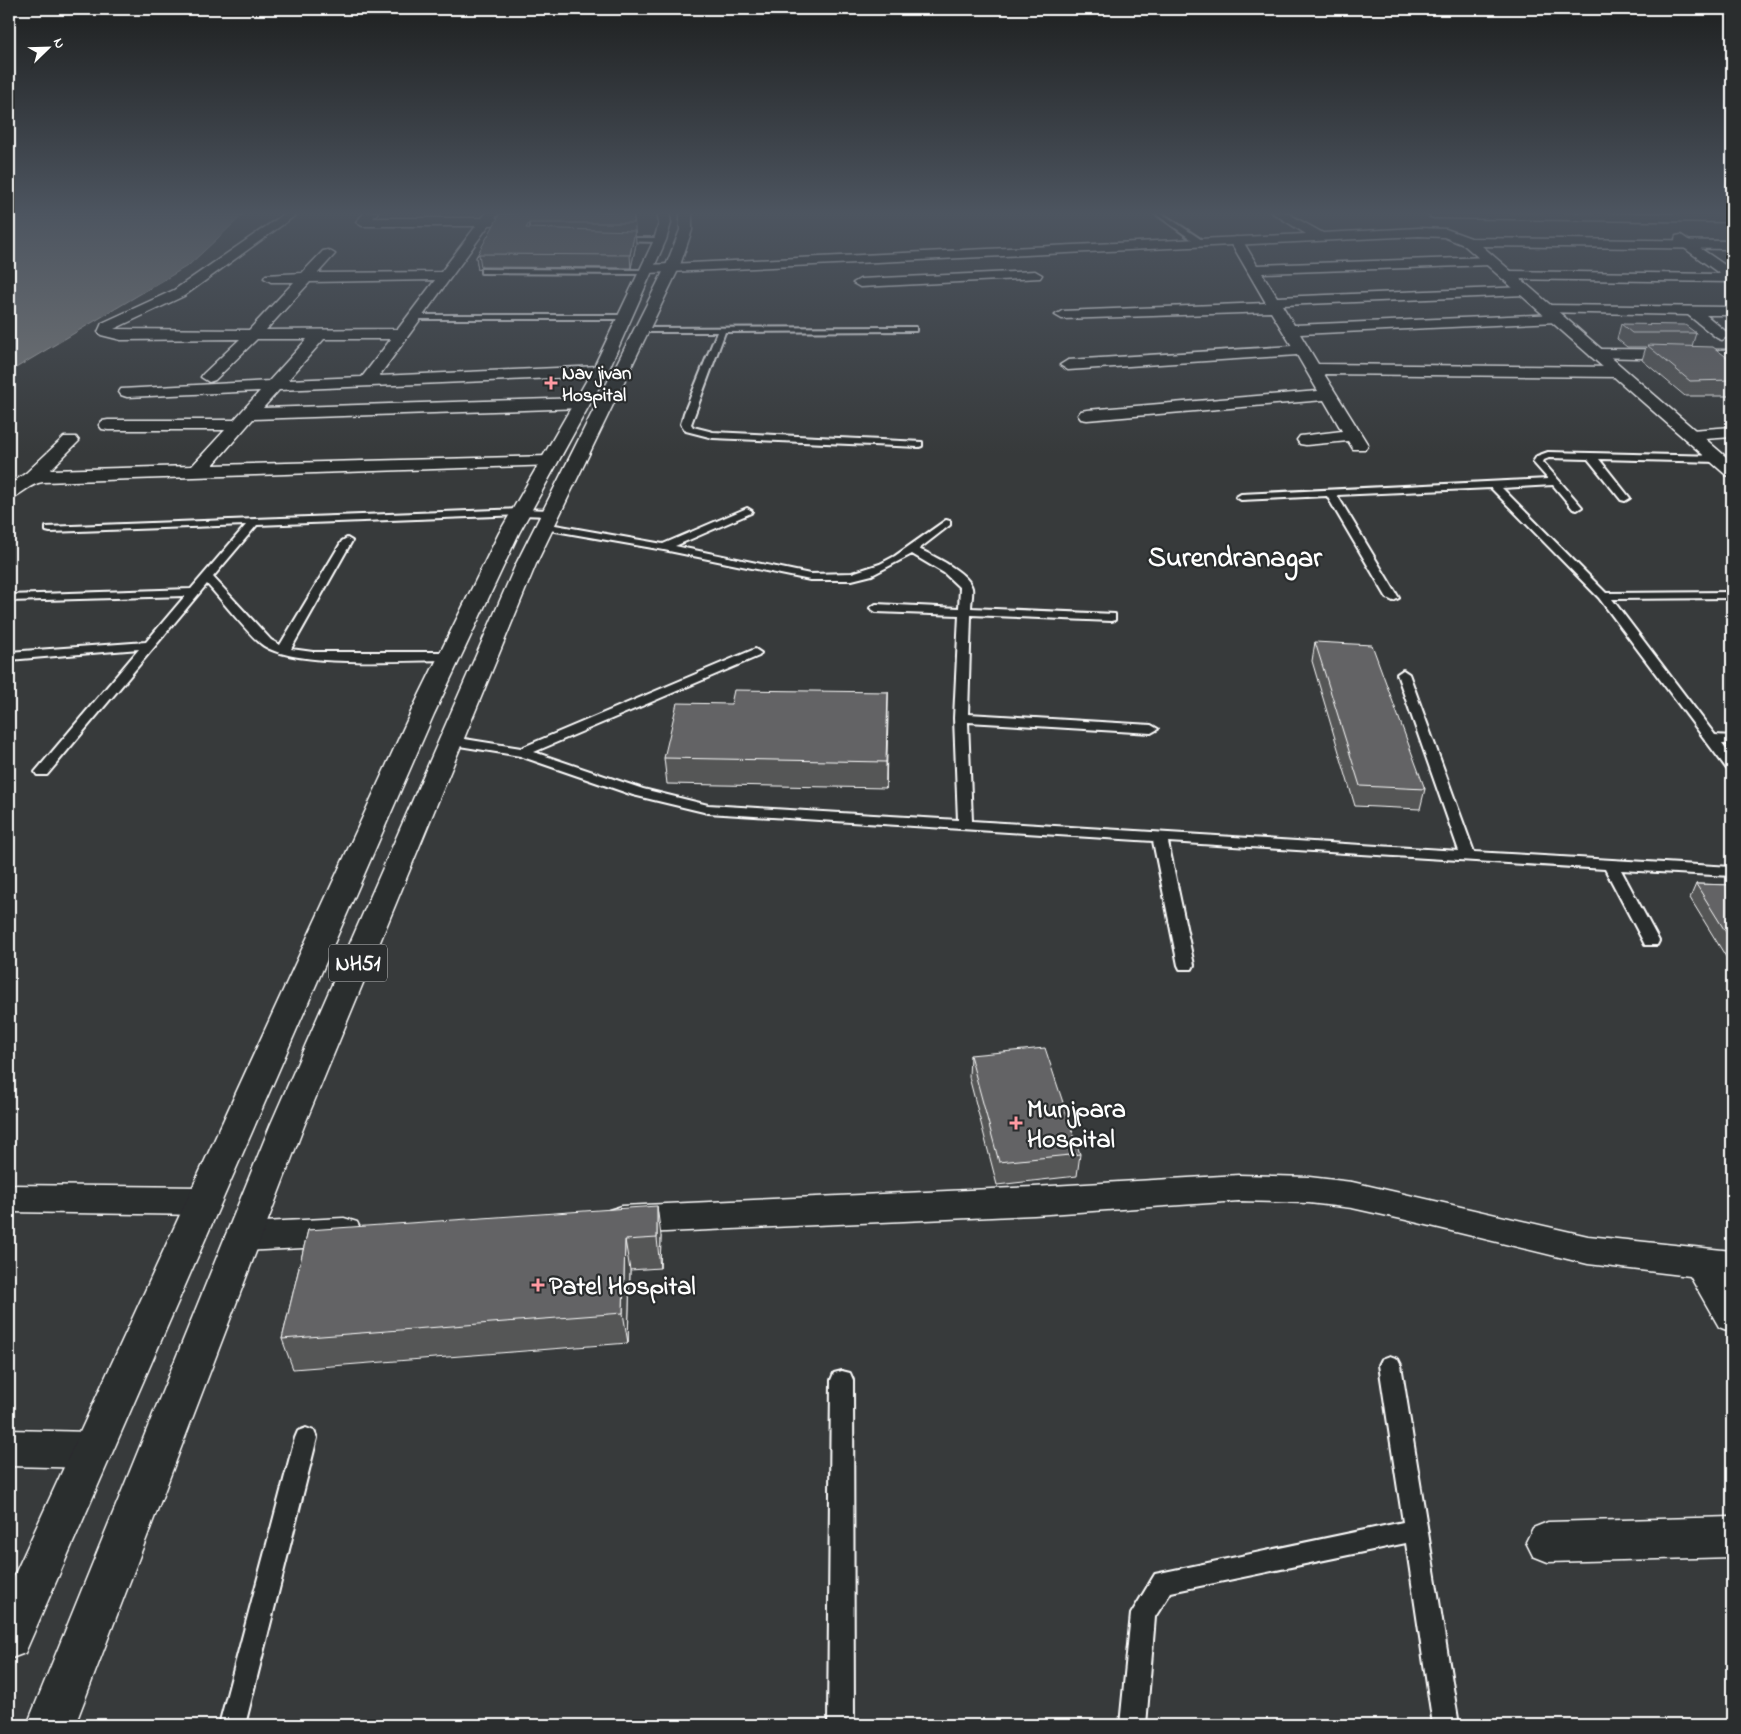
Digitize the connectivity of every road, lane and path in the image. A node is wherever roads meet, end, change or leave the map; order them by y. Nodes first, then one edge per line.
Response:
1 (179, 293) edge
2 (292, 293) edge
3 (432, 293) edge
4 (646, 293) edge
5 (1267, 293) edge
6 (1487, 293) edge
7 (1526, 293) edge
8 (1274, 304) junction
9 (1691, 310) junction
10 (1732, 311) edge
11 (1551, 314) junction
12 (1062, 315) dead end
13 (414, 317) junction
14 (634, 323) junction
15 (913, 329) dead end
16 (722, 330) junction
17 (1289, 330) junction
18 (253, 334) junction
19 (320, 334) junction
20 (401, 334) junction
21 (1722, 335) dead end
22 (1300, 350) junction
23 (1597, 354) junction
24 (1732, 355) edge
25 (1068, 365) dead end
26 (1312, 369) junction
27 (600, 371) junction
28 (1619, 372) junction
29 (214, 382) junction
30 (367, 382) junction
31 (276, 385) junction
32 (128, 392) dead end
33 (1327, 395) junction
34 (582, 403) junction
35 (207, 404) dead end
36 (158, 409) dead end
37 (121, 410) dead end
38 (1087, 415) dead end
39 (245, 420) junction
40 (108, 425) dead end
41 (1732, 432) edge
42 (1690, 434) junction
43 (1306, 440) dead end
44 (70, 441) dead end
45 (919, 444) dead end
46 (1591, 456) junction
47 (549, 461) junction
48 (1727, 465) edge
49 (197, 472) junction
50 (32, 478) junction
51 (1555, 482) junction
52 (1494, 485) junction
53 (1330, 492) junction
54 (9, 493) edge
55 (1241, 497) dead end
56 (1625, 498) dead end
57 (1578, 507) dead end
58 (747, 511) dead end
59 (539, 517) junction
60 (254, 522) junction
61 (946, 523) dead end
62 (50, 529) dead end
63 (347, 540) dead end
64 (664, 547) junction
65 (912, 549) junction
66 (207, 577) junction
67 (194, 592) junction
68 (1732, 595) edge
69 (1603, 596) junction
70 (9, 598) edge
71 (1393, 598) dead end
72 (876, 608) dead end
73 (965, 612) junction
74 (1111, 618) dead end
75 (150, 645) junction
76 (283, 651) junction
77 (755, 653) dead end
78 (9, 656) edge
79 (450, 656) junction
80 (1403, 674) dead end
81 (961, 718) junction
82 (1151, 729) dead end
83 (1712, 739) junction
84 (1732, 740) edge
85 (452, 741) junction
86 (522, 752) junction
87 (1732, 766) edge
88 (42, 772) dead end
89 (965, 825) junction
90 (1160, 837) junction
91 (1468, 856) junction
92 (1611, 865) junction
93 (1732, 872) edge
94 (1651, 941) dead end
95 (1186, 965) dead end
96 (9, 1198) edge
97 (203, 1201) junction
98 (589, 1221) edge
99 (372, 1231) edge
100 (243, 1237) junction
101 (1717, 1264) edge
102 (1732, 1316) edge
103 (1390, 1365) dead end
104 (842, 1380) dead end
105 (306, 1438) dead end
106 (9, 1448) edge
107 (91, 1450) junction
108 (1416, 1530) junction
109 (1732, 1538) edge
110 (1548, 1542) dead end
111 (9, 1637) edge
112 (52, 1725) edge
113 (232, 1725) edge
114 (841, 1725) edge
115 (1132, 1725) edge
116 (1446, 1725) edge

1 - 18 main road
2 - 18 main road
3 - 13 main road
4 - 14 main road, NH51
5 - 8 main road
6 - 8 main road
7 - 11 main road
8 - 12 main road
8 - 17 main road
9 - 10 main road
9 - 11 main road
9 - 21 main road
11 - 17 main road
11 - 23 main road
13 - 14 lane
13 - 20 main road
14 - 16 lane
14 - 27 main road, NH51
14 - 59 main road, NH51
15 - 16 lane
16 - 45 lane
17 - 22 main road
18 - 19 main road
18 - 29 main road
19 - 20 main road
19 - 31 main road
20 - 30 main road
22 - 25 main road
22 - 26 main road
23 - 24 main road
23 - 28 main road
26 - 28 main road
26 - 33 main road
27 - 30 main road
27 - 34 main road, NH51
28 - 42 main road
29 - 31 main road
29 - 32 main road
29 - 35 main road
30 - 31 main road
31 - 39 main road
33 - 38 main road
33 - 43 main road
34 - 39 main road
34 - 47 main road, NH51
36 - 37 main road
39 - 40 main road
39 - 49 main road
41 - 42 main road
42 - 48 main road
44 - 50 main road
46 - 48 lane
46 - 51 lane
46 - 56 lane
47 - 49 main road
47 - 59 main road, NH51
49 - 50 main road
50 - 54 main road
51 - 52 lane
51 - 57 lane
52 - 53 lane
52 - 69 lane
53 - 55 lane
53 - 71 lane
58 - 64 lane
59 - 60 lane
59 - 64 lane
59 - 79 main road, NH51
59 - 85 main road, NH51
60 - 62 lane
60 - 66 lane
61 - 65 lane
63 - 76 lane
64 - 65 lane
65 - 73 lane
66 - 67 lane
66 - 76 lane
67 - 70 lane
67 - 75 lane
68 - 69 lane
69 - 83 lane
72 - 73 lane
73 - 74 lane
73 - 81 lane
75 - 78 lane
75 - 88 lane
76 - 79 lane
77 - 86 lane
79 - 97 main road, NH51
80 - 91 lane
81 - 82 lane
81 - 89 lane
83 - 84 lane
83 - 87 lane
85 - 86 lane
85 - 100 main road, NH51
86 - 89 lane
89 - 90 lane
90 - 91 lane
90 - 95 lane
91 - 92 lane
92 - 93 lane
92 - 94 lane
96 - 97 main road
97 - 107 main road, NH51
98 - 101 main road
99 - 100 main road
100 - 112 main road, NH51
101 - 102 main road
103 - 108 lane
104 - 114 lane
105 - 113 lane
106 - 107 main road
107 - 111 main road, NH51
108 - 115 lane
108 - 116 lane
109 - 110 main road

